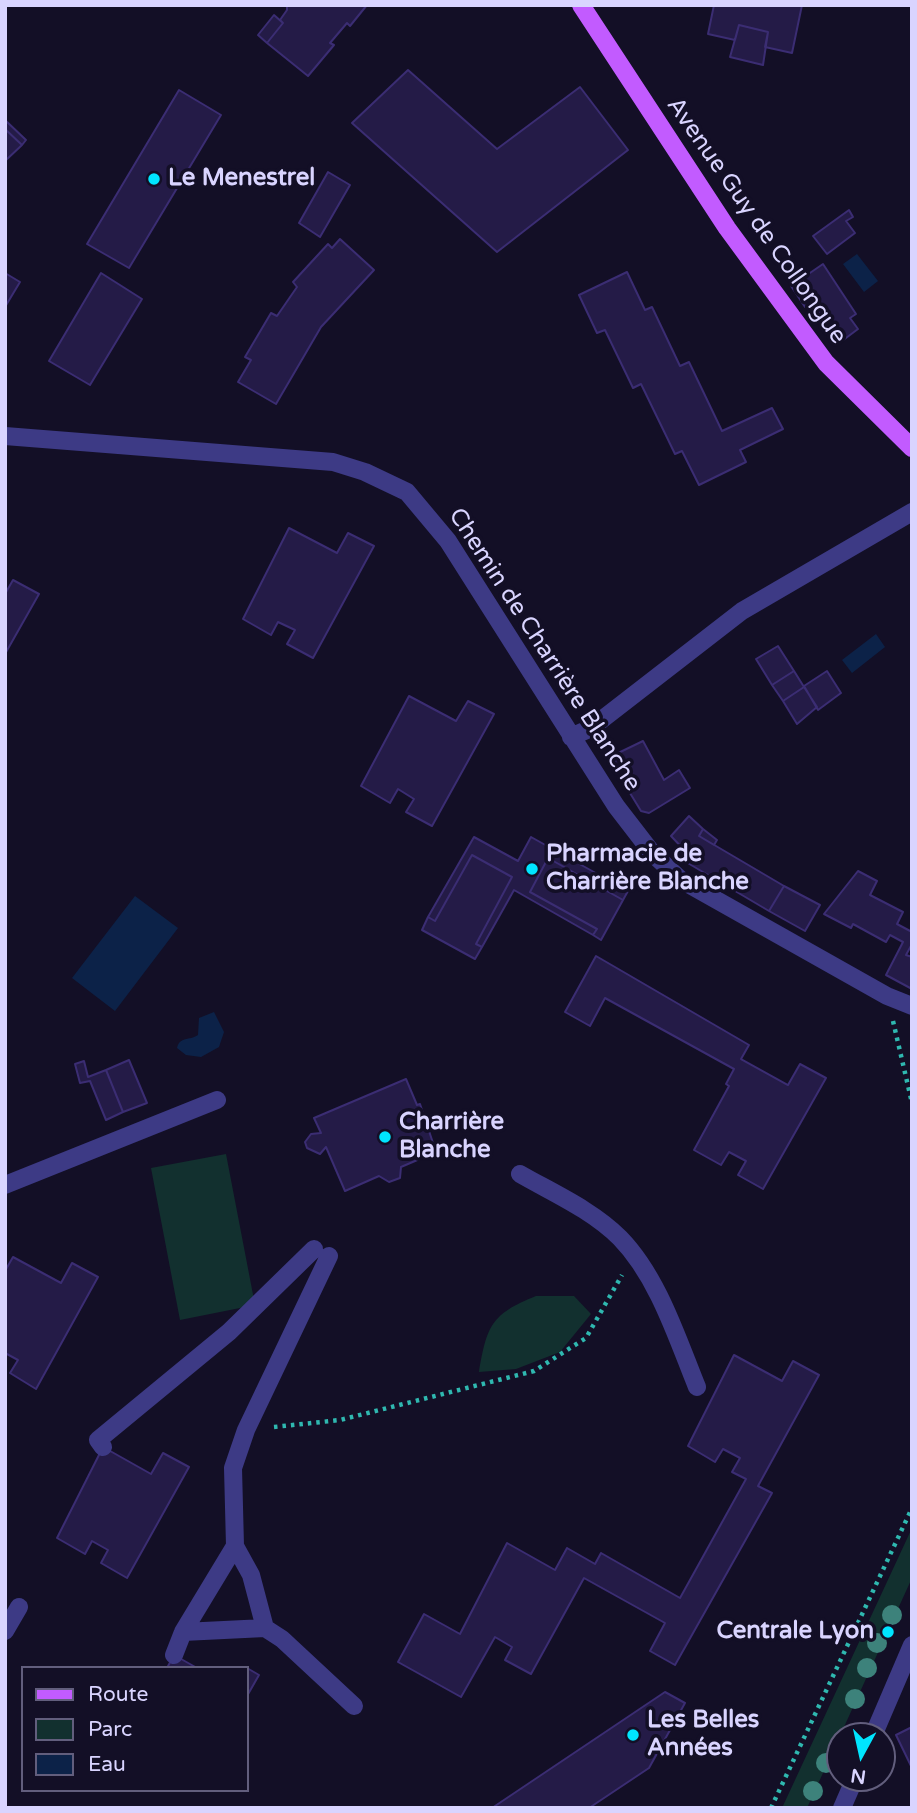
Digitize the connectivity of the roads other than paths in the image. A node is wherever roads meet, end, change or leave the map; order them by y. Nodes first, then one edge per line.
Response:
1 (581, 5) edge
2 (5, 436) edge
3 (912, 448) edge
4 (912, 512) edge
5 (571, 737) junction
6 (912, 1006) edge
7 (217, 1100) dead end
8 (520, 1174) dead end
9 (5, 1185) edge
10 (697, 1387) dead end
11 (103, 1447) dead end
12 (235, 1546) junction
13 (19, 1606) dead end
14 (265, 1628) junction
15 (5, 1631) edge
16 (183, 1633) junction
17 (912, 1645) edge
18 (174, 1655) dead end
19 (354, 1706) dead end
20 (879, 1722) edge

1 - 3 main road, Avenue Guy de Collongue
2 - 5 street, Chemin de Charrière Blanche
4 - 5 street
5 - 6 street, Chemin de Charrière Blanche
7 - 9 street
8 - 10 street
11 - 12 street
12 - 14 street
12 - 16 street
13 - 15 street
14 - 16 street
14 - 19 street
16 - 18 street
17 - 20 street

